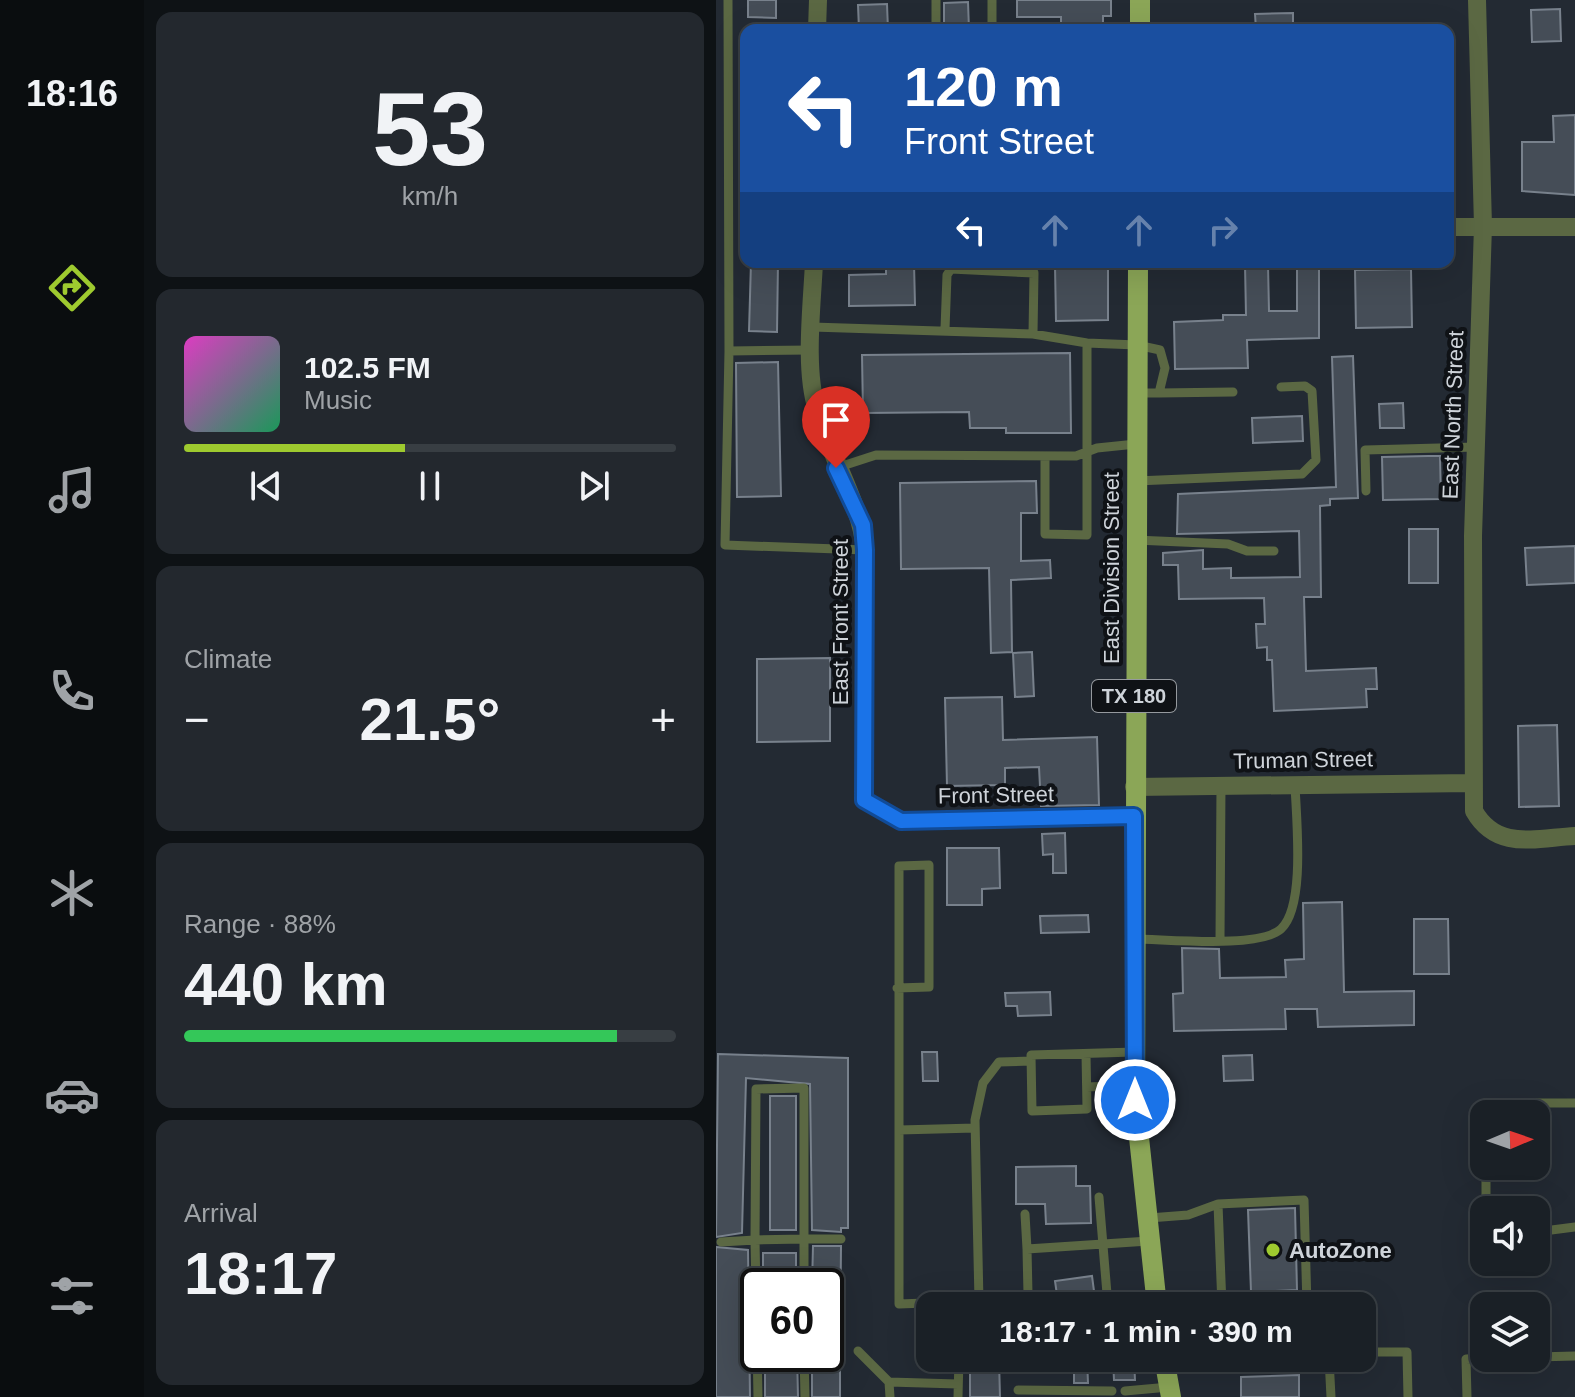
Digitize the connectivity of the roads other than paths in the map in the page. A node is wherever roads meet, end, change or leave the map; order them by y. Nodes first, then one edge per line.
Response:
1 (728, 0) edge
2 (818, 0) edge
3 (936, 0) edge
4 (992, 0) edge
5 (1140, 0) edge
6 (1477, 0) edge
7 (817, 24) edge
8 (936, 24) edge
9 (992, 24) edge
10 (1140, 24) edge
11 (1483, 226) junction
12 (1454, 227) edge
13 (1575, 227) edge
14 (814, 268) edge
15 (1138, 268) edge
16 (812, 327) junction
17 (945, 329) junction
18 (1033, 334) junction
19 (1087, 343) junction
20 (1137, 345) junction
21 (812, 350) junction
22 (729, 351) junction
23 (1281, 387) dead end
24 (1233, 392) dead end
25 (1137, 393) junction
26 (1159, 393) junction
27 (1136, 444) junction
28 (1476, 447) junction
29 (1087, 452) junction
30 (1045, 456) junction
31 (836, 468) junction
32 (1136, 481) junction
33 (1366, 491) dead end
34 (1135, 540) junction
35 (865, 550) junction
36 (1274, 551) dead end
37 (1295, 783) junction
38 (1472, 783) junction
39 (1221, 785) junction
40 (1134, 787) junction
41 (864, 800) joint
42 (1134, 816) junction
43 (1575, 836) edge
44 (1134, 939) junction
45 (1220, 939) junction
46 (897, 988) junction
47 (1135, 1052) junction
48 (1086, 1054) junction
49 (1031, 1061) junction
50 (1135, 1085) junction
51 (1087, 1087) junction
52 (1550, 1103) edge
53 (1575, 1103) edge
54 (975, 1128) junction
55 (899, 1130) junction
56 (1099, 1197) dead end
57 (1218, 1204) junction
58 (1025, 1214) dead end
59 (1147, 1218) junction
60 (1575, 1227) edge
61 (1550, 1230) edge
62 (804, 1239) junction
63 (841, 1239) dead end
64 (755, 1240) junction
65 (1149, 1241) junction
66 (721, 1242) dead end
67 (1103, 1244) junction
68 (1027, 1249) junction
69 (804, 1268) edge
70 (1028, 1292) edge
71 (1107, 1292) edge
72 (1155, 1292) edge
73 (1221, 1292) edge
74 (1307, 1292) edge
75 (858, 1351) dead end
76 (1376, 1352) edge
77 (1575, 1356) edge
78 (1550, 1357) edge
79 (1470, 1359) edge
80 (804, 1372) edge
81 (958, 1372) edge
82 (1191, 1372) edge
83 (1330, 1372) edge
84 (1168, 1378) edge
85 (889, 1382) junction
86 (958, 1384) junction
87 (1018, 1390) dead end
88 (1112, 1391) dead end
89 (1125, 1391) dead end
90 (758, 1397) edge
91 (805, 1397) edge
92 (890, 1397) edge
93 (958, 1397) edge
94 (1331, 1397) edge
95 (1408, 1397) edge
96 (1467, 1397) edge

1 - 22 lane
2 - 7 street
3 - 8 lane
4 - 9 lane
5 - 10 main road
6 - 11 street, East North Street
11 - 12 street
11 - 13 street
11 - 28 street, East North Street
14 - 16 street, East Front Street
15 - 20 main road, East Division Street / TX 180
16 - 17 lane
16 - 21 street, East Front Street
17 - 18 lane
17 - 18 lane
18 - 19 lane
19 - 20 lane
19 - 29 lane
20 - 25 main road, East Division Street / TX 180
20 - 26 lane
21 - 22 lane
21 - 31 street, East Front Street
22 - 35 lane
23 - 32 lane
24 - 26 lane
25 - 26 lane
25 - 27 main road, East Division Street / TX 180
27 - 29 lane
27 - 32 main road, East Division Street / TX 180
28 - 33 lane
28 - 38 street, East North Street
29 - 30 lane
29 - 30 lane
30 - 31 lane
31 - 35 street, East Front Street
32 - 34 main road, East Division Street / TX 180
34 - 36 lane
34 - 40 main road, East Division Street / TX 180
35 - 41 street, East Front Street
37 - 38 street, Truman Street
37 - 39 street, Truman Street
37 - 45 lane
38 - 43 street, East North Street
39 - 40 street, Truman Street
39 - 45 lane
40 - 42 main road, East Division Street / TX 180
41 - 42 street, Front Street
42 - 44 main road, East Division Street / TX 180
44 - 45 lane
44 - 47 main road, East Division Street / TX 180
46 - 46 lane
46 - 55 lane
47 - 48 lane
47 - 50 main road, East Division Street / TX 180
48 - 49 lane
48 - 51 lane
49 - 51 lane
49 - 54 lane
50 - 51 lane
50 - 59 main road, East Division Street / TX 180
52 - 53 lane
54 - 55 lane
54 - 55 lane
56 - 67 lane
57 - 59 lane
57 - 73 lane
57 - 74 lane
58 - 68 lane
59 - 65 main road, East Division Street / TX 180
60 - 61 lane
62 - 63 lane
62 - 64 lane
62 - 64 lane
62 - 69 lane
64 - 66 lane
64 - 90 lane
65 - 67 lane
65 - 72 main road, East Division Street / TX 180
67 - 68 lane
67 - 71 lane
68 - 70 lane
75 - 85 lane
76 - 95 lane
77 - 78 lane
79 - 96 lane
80 - 91 lane
81 - 86 lane
82 - 84 lane
83 - 94 lane
84 - 89 lane
85 - 86 lane
85 - 92 lane
86 - 93 lane
87 - 88 lane

